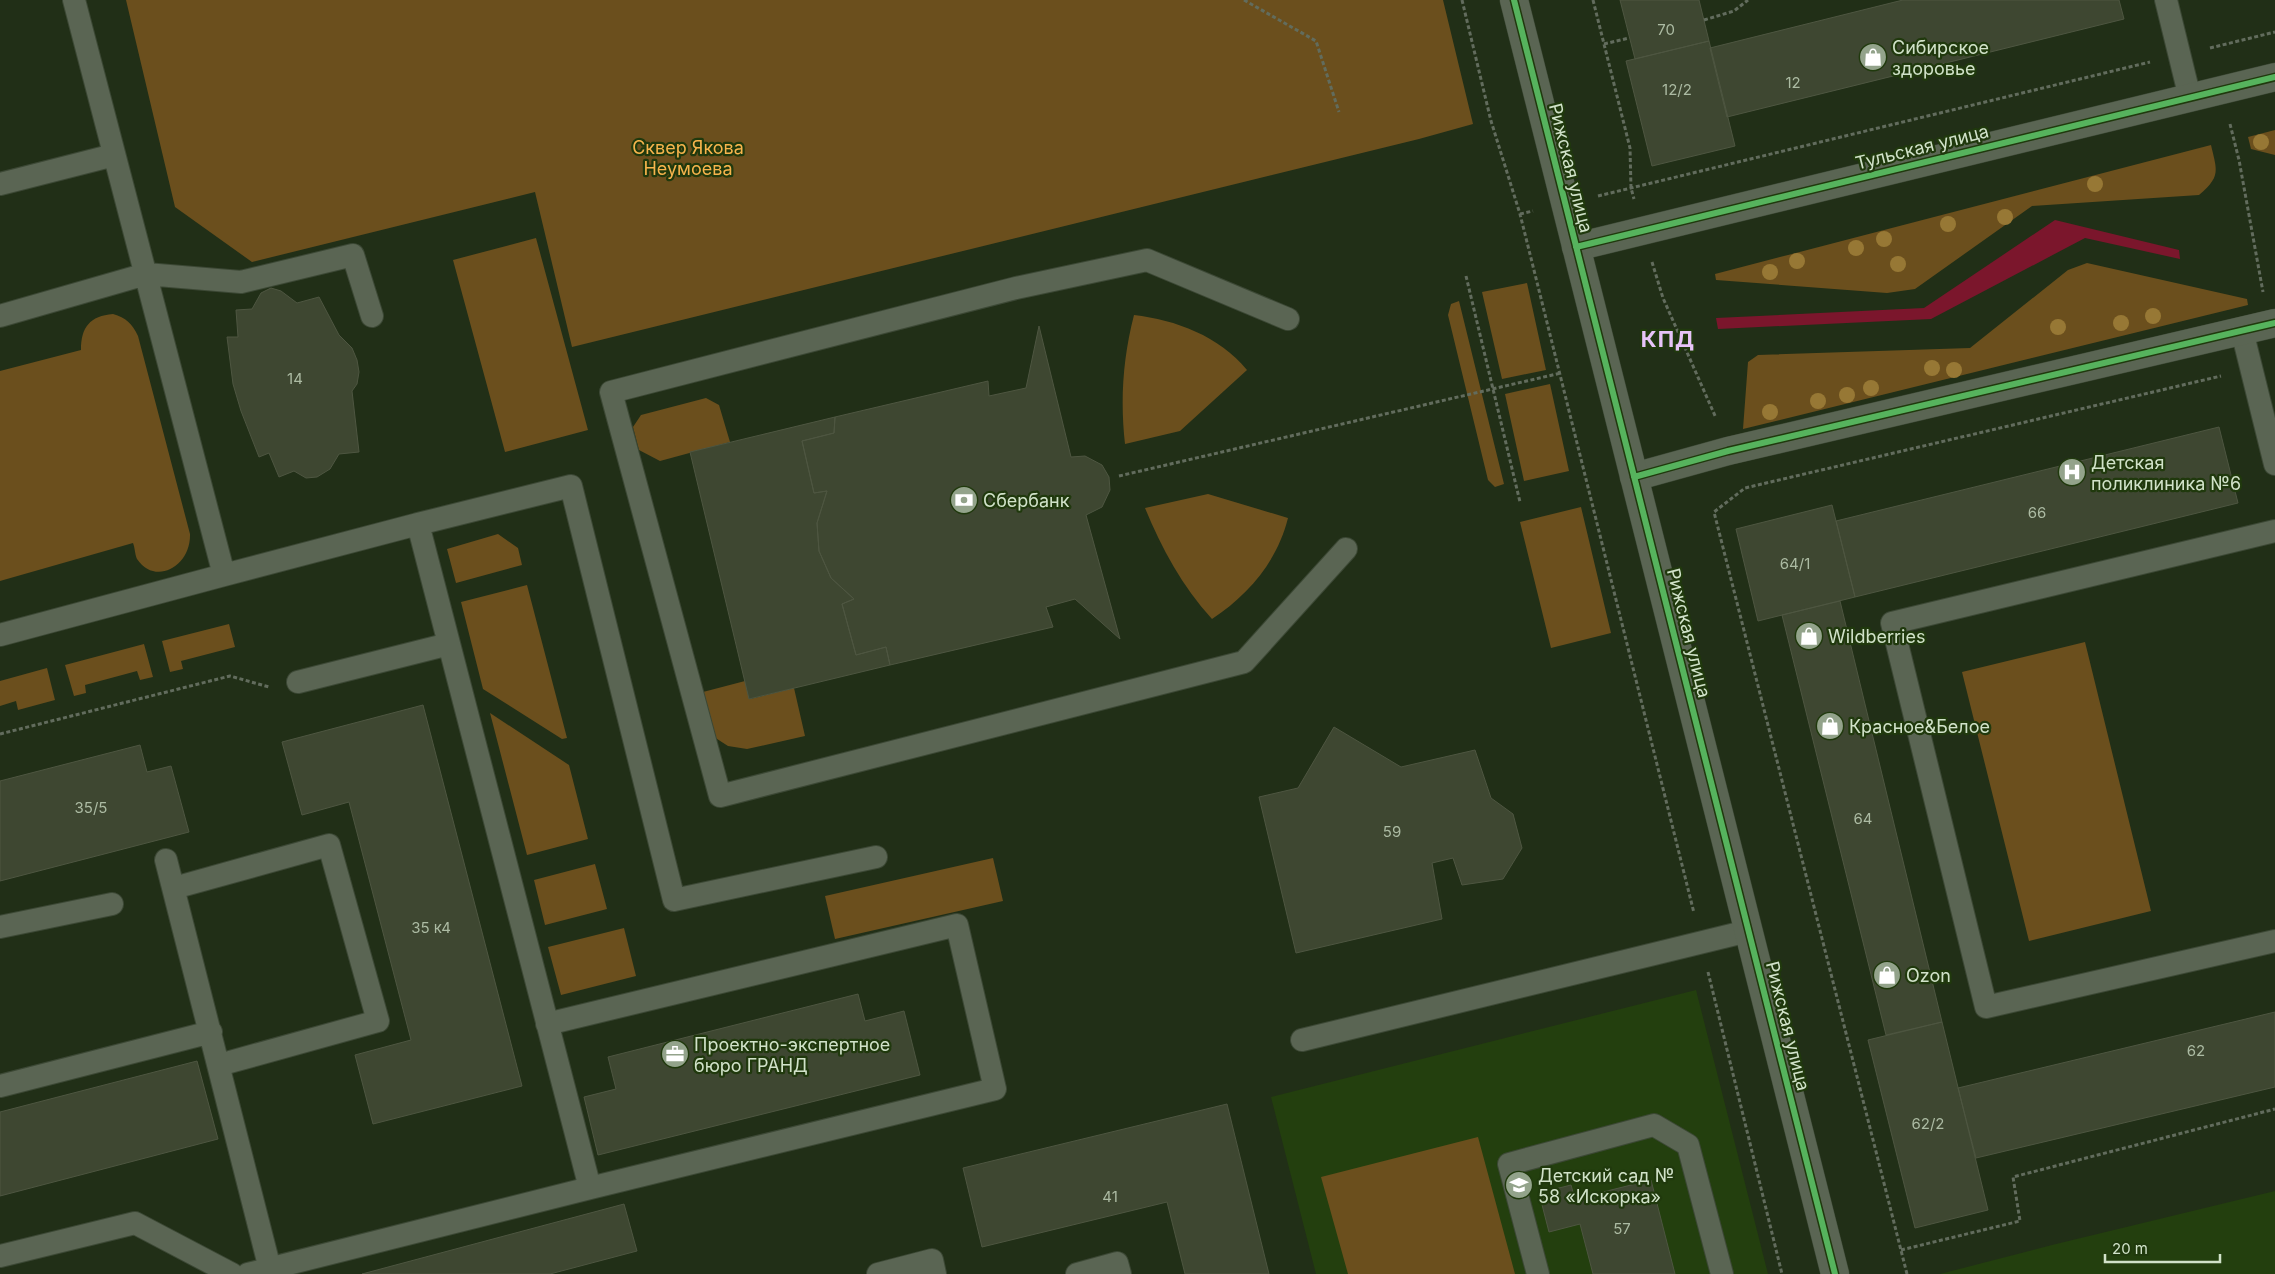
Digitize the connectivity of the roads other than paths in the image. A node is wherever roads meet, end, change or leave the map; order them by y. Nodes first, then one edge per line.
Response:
1 (74, 0) edge
2 (1514, 0) edge
3 (2166, 0) edge
4 (2275, 77) edge
5 (2190, 98) junction
6 (114, 155) junction
7 (0, 184) edge
8 (1576, 247) junction
9 (146, 274) junction
10 (0, 316) edge
11 (372, 316) dead end
12 (1288, 319) dead end
13 (2273, 323) edge
14 (2242, 331) junction
15 (2275, 464) edge
16 (1634, 477) junction
17 (418, 524) junction
18 (2275, 531) edge
19 (1346, 549) dead end
20 (224, 575) junction
21 (0, 635) edge
22 (449, 644) junction
23 (298, 682) road end
24 (876, 857) dead end
25 (166, 860) dead end
26 (174, 888) junction
27 (112, 904) dead end
28 (0, 927) edge
29 (1748, 931) junction
30 (2275, 940) edge
31 (547, 1024) junction
32 (210, 1032) junction
33 (1302, 1040) dead end
34 (219, 1065) junction
35 (0, 1086) edge
36 (590, 1188) junction
37 (0, 1256) edge
38 (270, 1269) junction
39 (232, 1274) edge
40 (248, 1274) edge
41 (878, 1274) edge
42 (935, 1274) edge
43 (1077, 1274) edge
44 (1120, 1274) edge
45 (1538, 1274) edge
46 (1722, 1274) edge
47 (1835, 1274) edge

1 - 6 lane
2 - 8 street, Рижская улица
3 - 5 lane
4 - 5 street, Тульская улица
5 - 8 street, Тульская улица
6 - 7 lane
6 - 9 lane
8 - 16 street, Рижская улица
9 - 10 lane
9 - 11 lane
9 - 20 lane
12 - 19 lane
13 - 14 street
14 - 15 lane
14 - 16 street
16 - 29 street, Рижская улица
17 - 20 lane
17 - 22 lane
17 - 24 lane
18 - 30 lane
20 - 21 lane
22 - 23 lane
22 - 31 lane
25 - 26 lane
26 - 32 lane
26 - 34 lane
27 - 28 lane
29 - 33 lane
29 - 47 street, Рижская улица
31 - 36 lane
31 - 36 lane
32 - 34 lane
32 - 35 lane
34 - 38 lane
36 - 38 lane
37 - 39 lane
38 - 40 lane
41 - 42 lane
43 - 44 lane
45 - 46 lane

